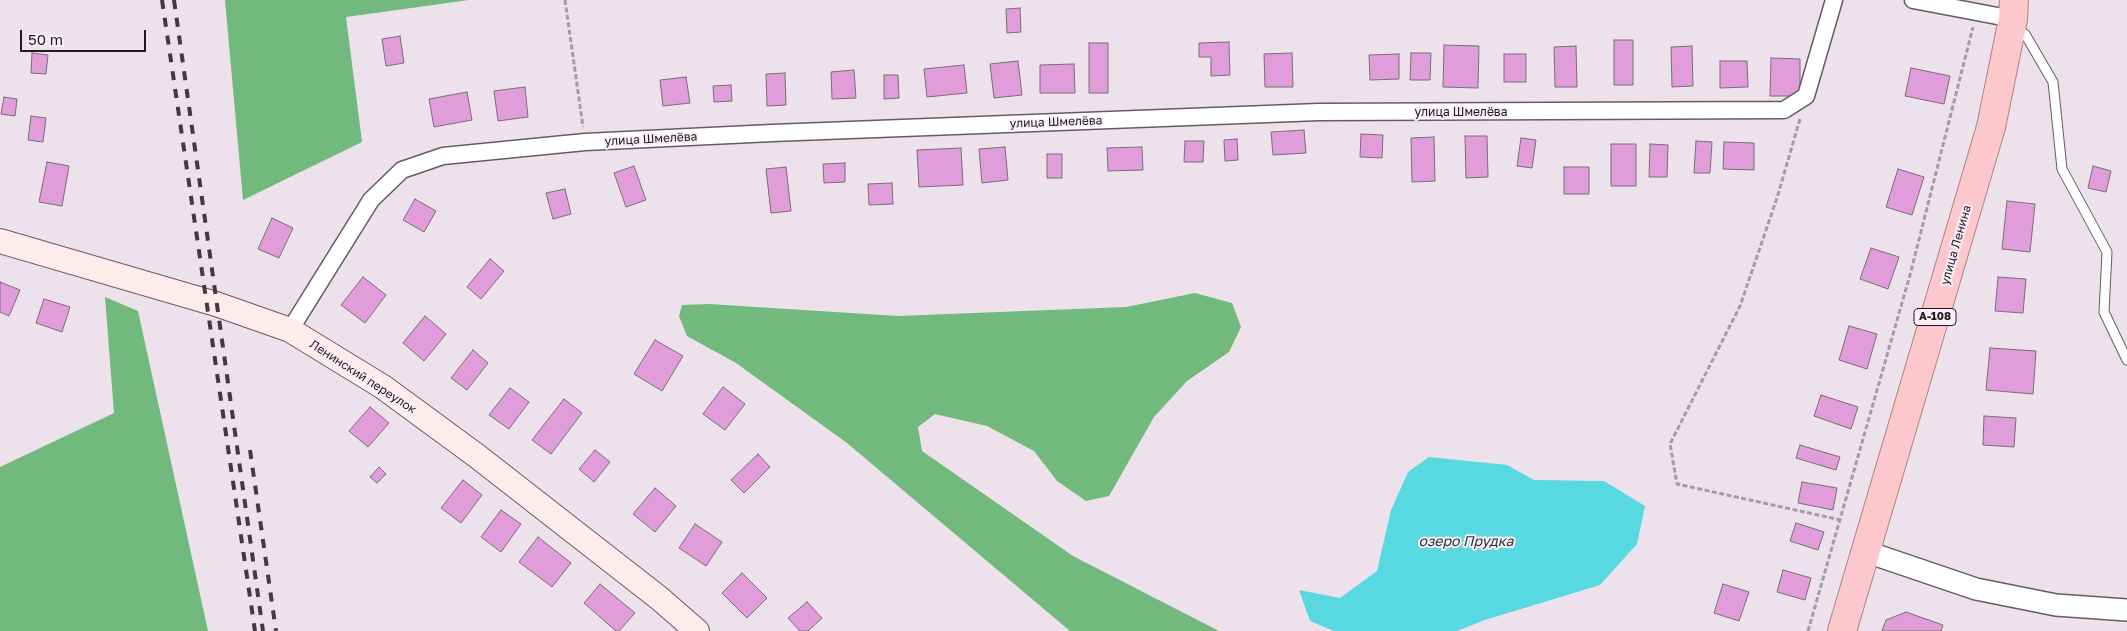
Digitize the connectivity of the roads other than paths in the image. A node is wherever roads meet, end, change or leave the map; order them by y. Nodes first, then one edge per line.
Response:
1 (1834, 0) edge
2 (1913, 0) edge
3 (2017, 18) edge
4 (0, 240) edge
5 (290, 330) junction
6 (2127, 360) edge
7 (1866, 552) junction
8 (2127, 610) edge
9 (697, 631) edge
10 (1842, 631) edge

1 - 5 street, улица Шмелёва
2 - 3 street
3 - 6 lane
3 - 7 highway, улица Ленина / А-108
4 - 5 main road, Ленинский переулок
5 - 9 main road, Ленинский переулок
7 - 8 street
7 - 10 highway, улица Ленина / А-108

